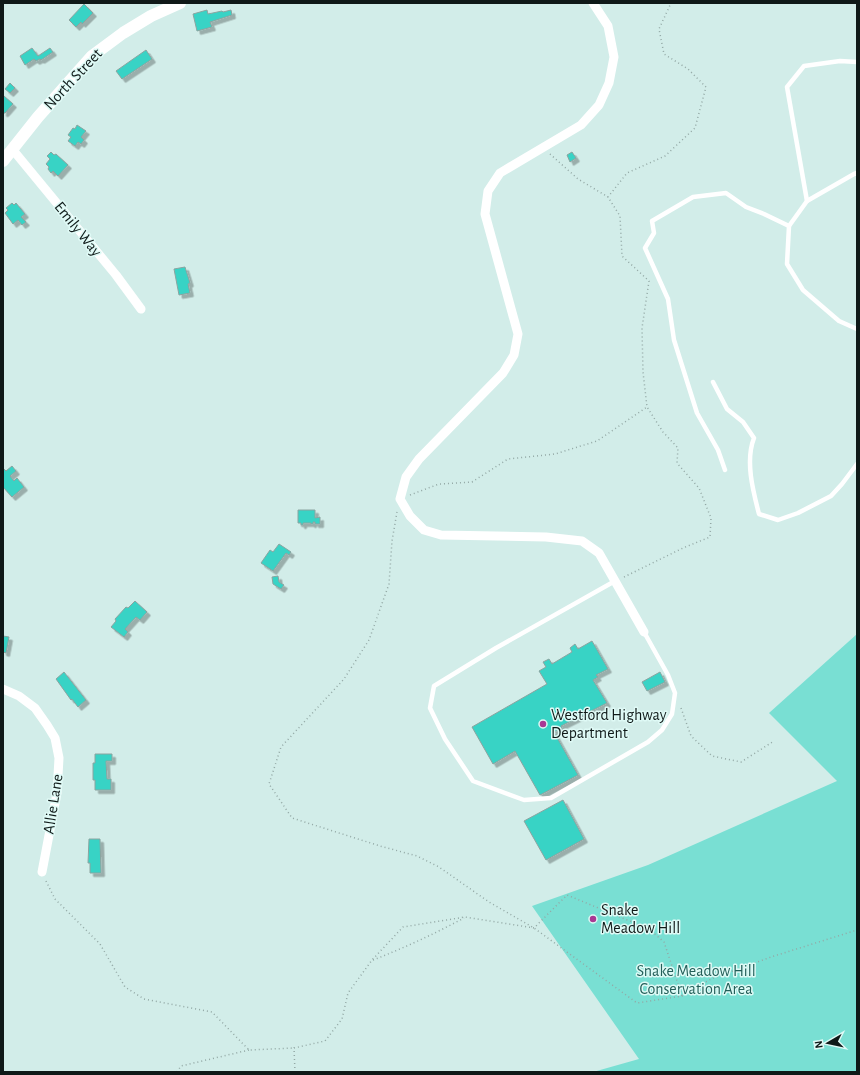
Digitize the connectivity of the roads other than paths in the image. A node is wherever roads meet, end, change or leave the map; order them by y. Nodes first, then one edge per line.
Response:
1 (180, 3) edge
2 (593, 3) edge
3 (857, 62) edge
4 (12, 150) junction
5 (3, 162) edge
6 (857, 173) edge
7 (806, 201) junction
8 (789, 226) junction
9 (141, 309) dead end
10 (857, 329) edge
11 (713, 382) dead end
12 (857, 464) edge
13 (725, 470) dead end
14 (615, 581) junction
15 (644, 632) joint
16 (3, 689) edge
17 (42, 872) road end

1 - 4 main road, North Street
2 - 14 street
3 - 7 lane
4 - 5 main road, North Street
4 - 9 street, Emily Way
6 - 7 lane
7 - 8 lane
8 - 10 lane
8 - 13 lane
11 - 12 lane
14 - 15 street
14 - 15 lane
16 - 17 street, Allie Lane

